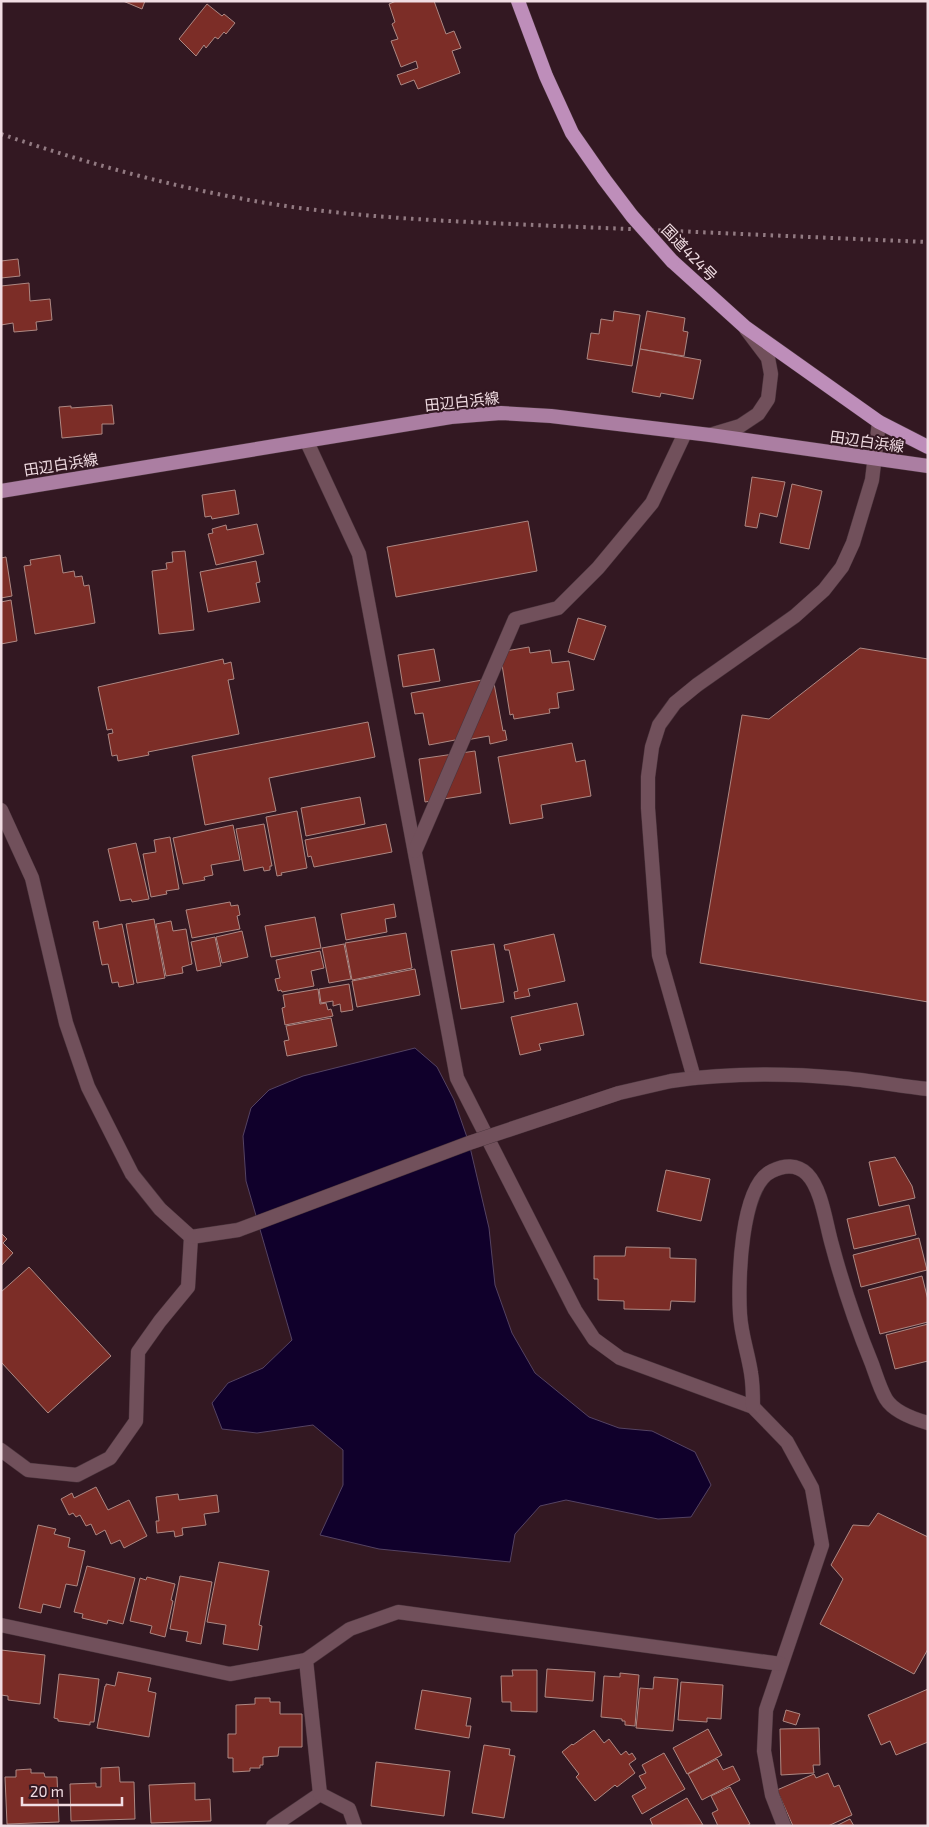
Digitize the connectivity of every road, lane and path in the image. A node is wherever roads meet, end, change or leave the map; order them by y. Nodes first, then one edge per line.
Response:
1 (518, 1) edge
2 (744, 327) junction
3 (879, 422) junction
4 (685, 432) junction
5 (710, 435) junction
6 (307, 442) junction
7 (928, 446) edge
8 (874, 459) junction
9 (928, 466) edge
10 (1, 490) edge
11 (1, 810) edge
12 (415, 851) junction
13 (694, 1078) junction
14 (928, 1090) edge
15 (191, 1237) junction
16 (753, 1407) junction
17 (928, 1423) edge
18 (1, 1450) edge
19 (1, 1626) edge
20 (306, 1660) junction
21 (781, 1664) junction
22 (320, 1794) junction
23 (273, 1826) edge
24 (354, 1826) edge
25 (784, 1826) edge

1 - 2 highway, 国道424号, bridge
2 - 3 highway, 国道424号
2 - 5 street
3 - 7 highway, 国道424号
3 - 8 street
4 - 5 main road, 田辺白浜線
4 - 6 main road, 田辺白浜線
4 - 12 street
5 - 8 main road, 田辺白浜線
6 - 10 main road, 田辺白浜線
6 - 12 street
8 - 9 main road, 田辺白浜線
8 - 13 street
11 - 15 street
12 - 16 street
13 - 14 street
13 - 15 street, bridge
15 - 18 street
16 - 17 street
16 - 21 street
19 - 20 street
20 - 21 street
20 - 22 street
21 - 25 street
22 - 23 street
22 - 24 street

